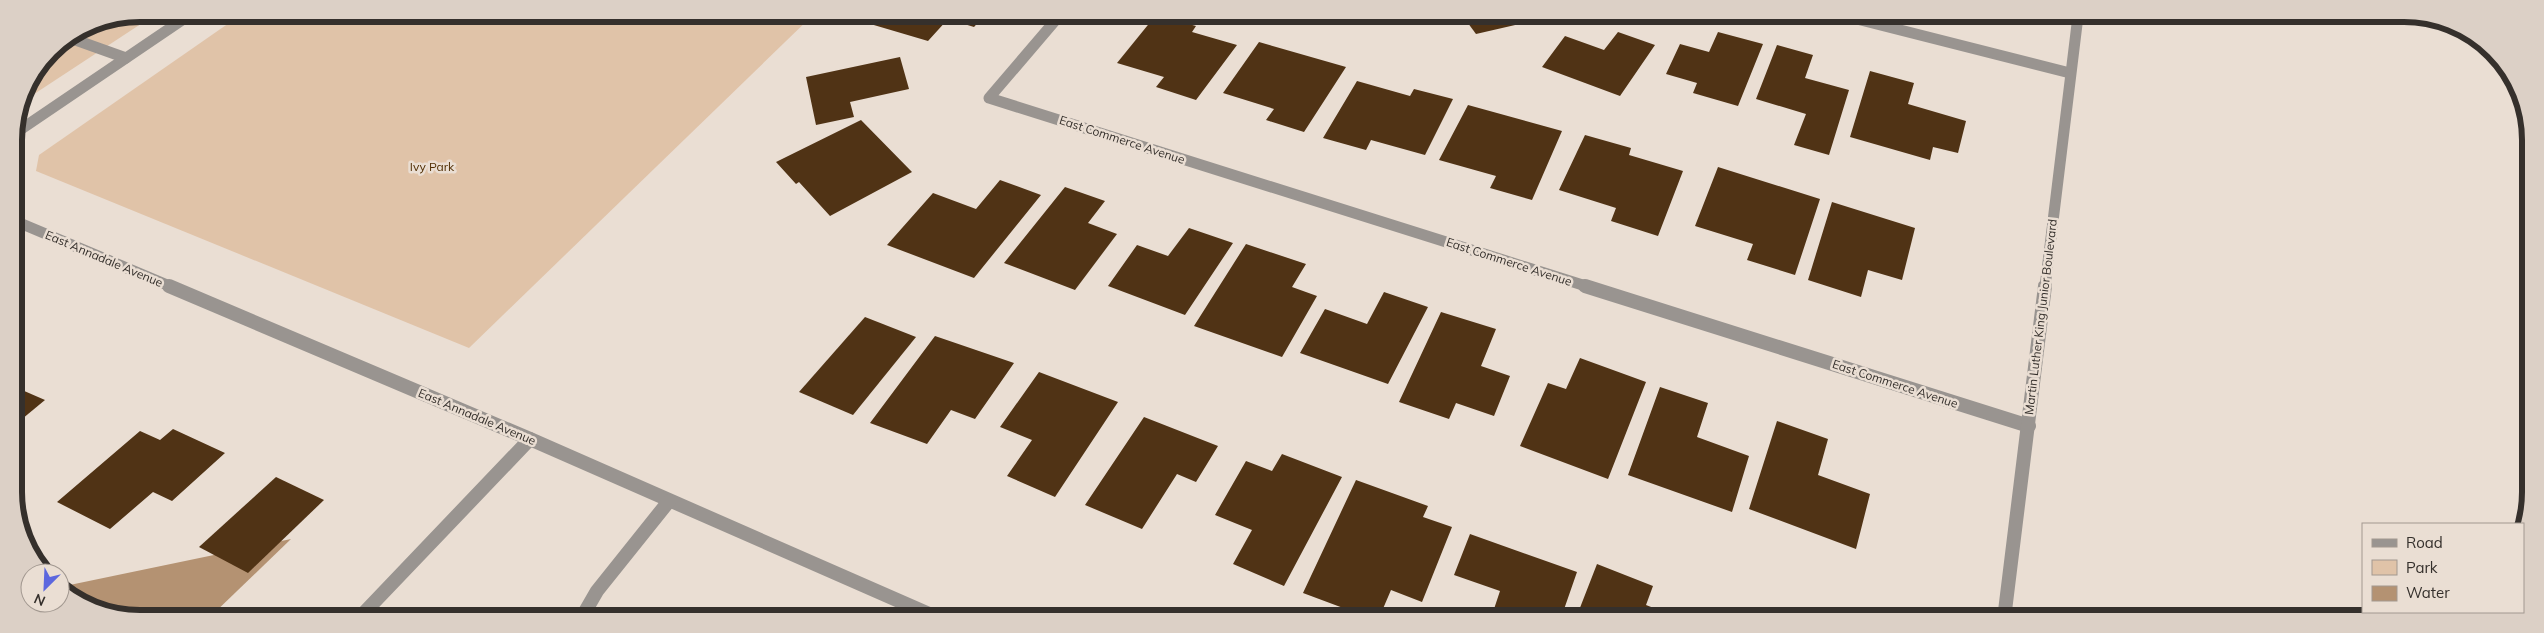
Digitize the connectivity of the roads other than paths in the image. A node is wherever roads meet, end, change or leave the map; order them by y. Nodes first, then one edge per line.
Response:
1 (179, 22) edge
2 (1054, 22) edge
3 (1869, 22) edge
4 (2077, 22) edge
5 (77, 41) edge
6 (126, 58) junction
7 (2070, 73) junction
8 (24, 127) edge
9 (23, 225) edge
10 (2029, 426) junction
11 (530, 439) junction
12 (670, 501) junction
13 (367, 610) edge
14 (586, 610) edge
15 (920, 610) edge
16 (2005, 610) edge

1 - 6 street
2 - 10 street, East Commerce Avenue
3 - 7 street
4 - 7 street, Martin Luther King Junior Boulevard
5 - 6 street
6 - 8 street
7 - 10 street, Martin Luther King Junior Boulevard
9 - 11 street, East Annadale Avenue
10 - 16 street, Martin Luther King Junior Boulevard
11 - 12 street, East Annadale Avenue
11 - 13 street
12 - 14 street
12 - 15 street, East Annadale Avenue

